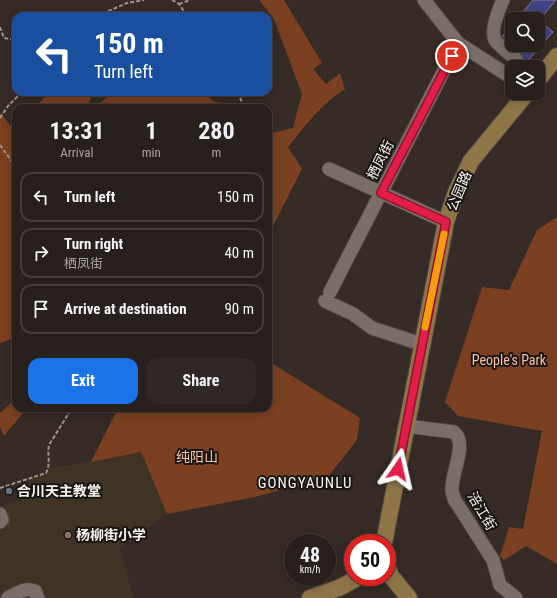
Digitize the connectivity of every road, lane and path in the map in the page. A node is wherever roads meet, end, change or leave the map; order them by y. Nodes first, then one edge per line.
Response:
1 (144, 0) edge
2 (172, 0) edge
3 (180, 0) edge
4 (190, 0) edge
5 (424, 0) edge
6 (503, 0) edge
7 (179, 4) junction
8 (107, 12) edge
9 (184, 12) edge
10 (0, 27) edge
11 (12, 39) edge
12 (458, 43) junction
13 (557, 56) edge
14 (516, 59) dead end
15 (545, 71) edge
16 (505, 73) edge
17 (18, 96) edge
18 (521, 100) edge
19 (0, 118) edge
20 (0, 145) edge
21 (12, 162) edge
22 (329, 169) dead end
23 (381, 193) junction
24 (446, 222) junction
25 (422, 344) junction
26 (70, 412) edge
27 (406, 426) junction
28 (0, 488) edge
29 (0, 514) edge
30 (0, 522) edge
31 (386, 534) edge
32 (396, 581) edge
33 (347, 586) edge
34 (338, 593) edge
35 (8, 598) edge
36 (38, 598) edge
37 (310, 598) edge
38 (409, 598) edge
39 (516, 598) edge

1 - 8 path
2 - 7 path
3 - 7 path
4 - 7 path
5 - 12 street
6 - 14 street
7 - 9 path
10 - 11 path
12 - 16 street
12 - 23 street, 栖凤街
13 - 15 main road
17 - 19 path
18 - 24 main road, 公园路
20 - 21 path
22 - 23 street
23 - 24 street
23 - 25 street, 栖凤街
24 - 25 main road, 公园路
25 - 27 main road, 公园路
26 - 28 path
27 - 31 main road, 公园路
27 - 39 street, 涪江街
29 - 30 street
32 - 38 main road
33 - 34 main road
34 - 37 main road
35 - 36 street

